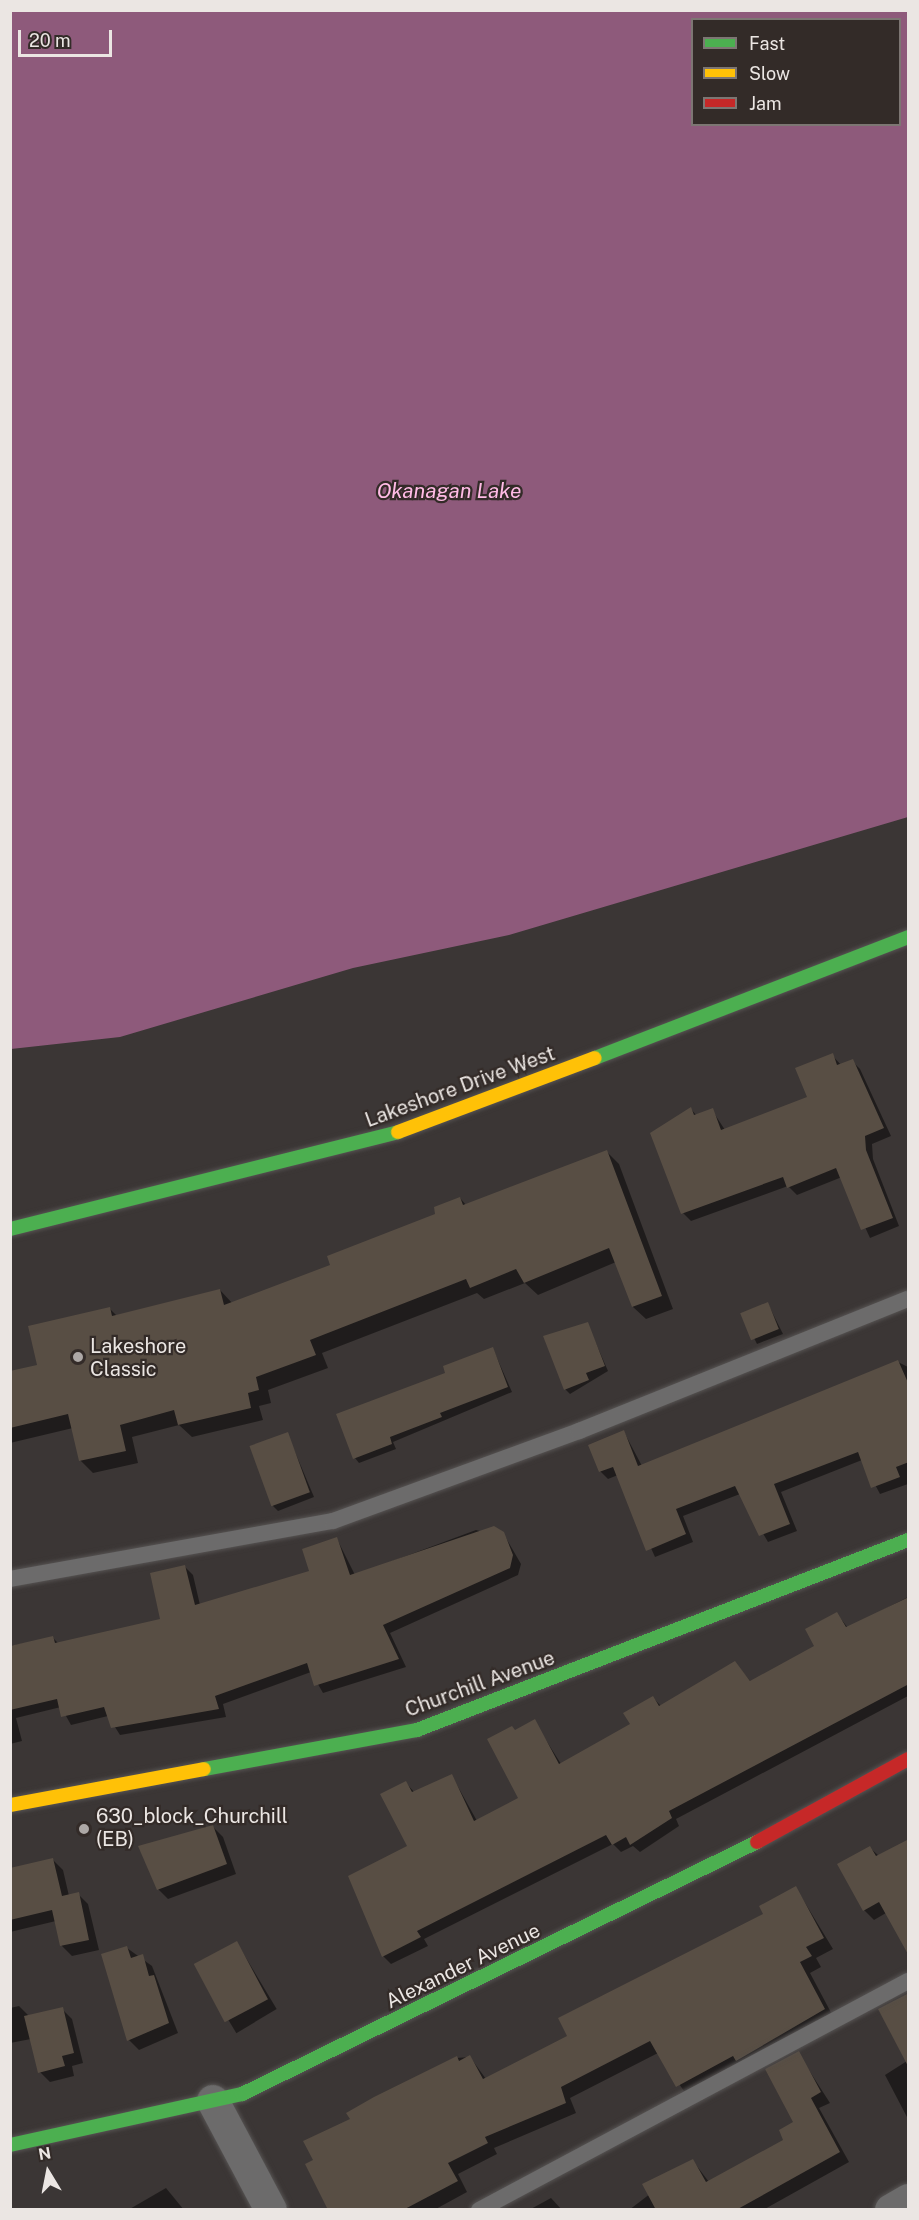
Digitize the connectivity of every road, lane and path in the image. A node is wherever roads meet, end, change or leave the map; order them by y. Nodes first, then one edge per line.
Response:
1 (909, 937) edge
2 (10, 1229) edge
3 (909, 1299) edge
4 (909, 1540) edge
5 (10, 1579) edge
6 (909, 1759) edge
7 (10, 1805) edge
8 (909, 1980) edge
9 (213, 2101) junction
10 (10, 2145) edge
11 (909, 2200) edge
12 (271, 2210) edge
13 (479, 2210) edge
14 (891, 2210) edge

1 - 2 street, Lakeshore Drive West
3 - 5 lane
4 - 7 street, Churchill Avenue
6 - 9 street, Alexander Avenue
8 - 13 lane
9 - 10 street, Alexander Avenue
9 - 12 street
11 - 14 street

